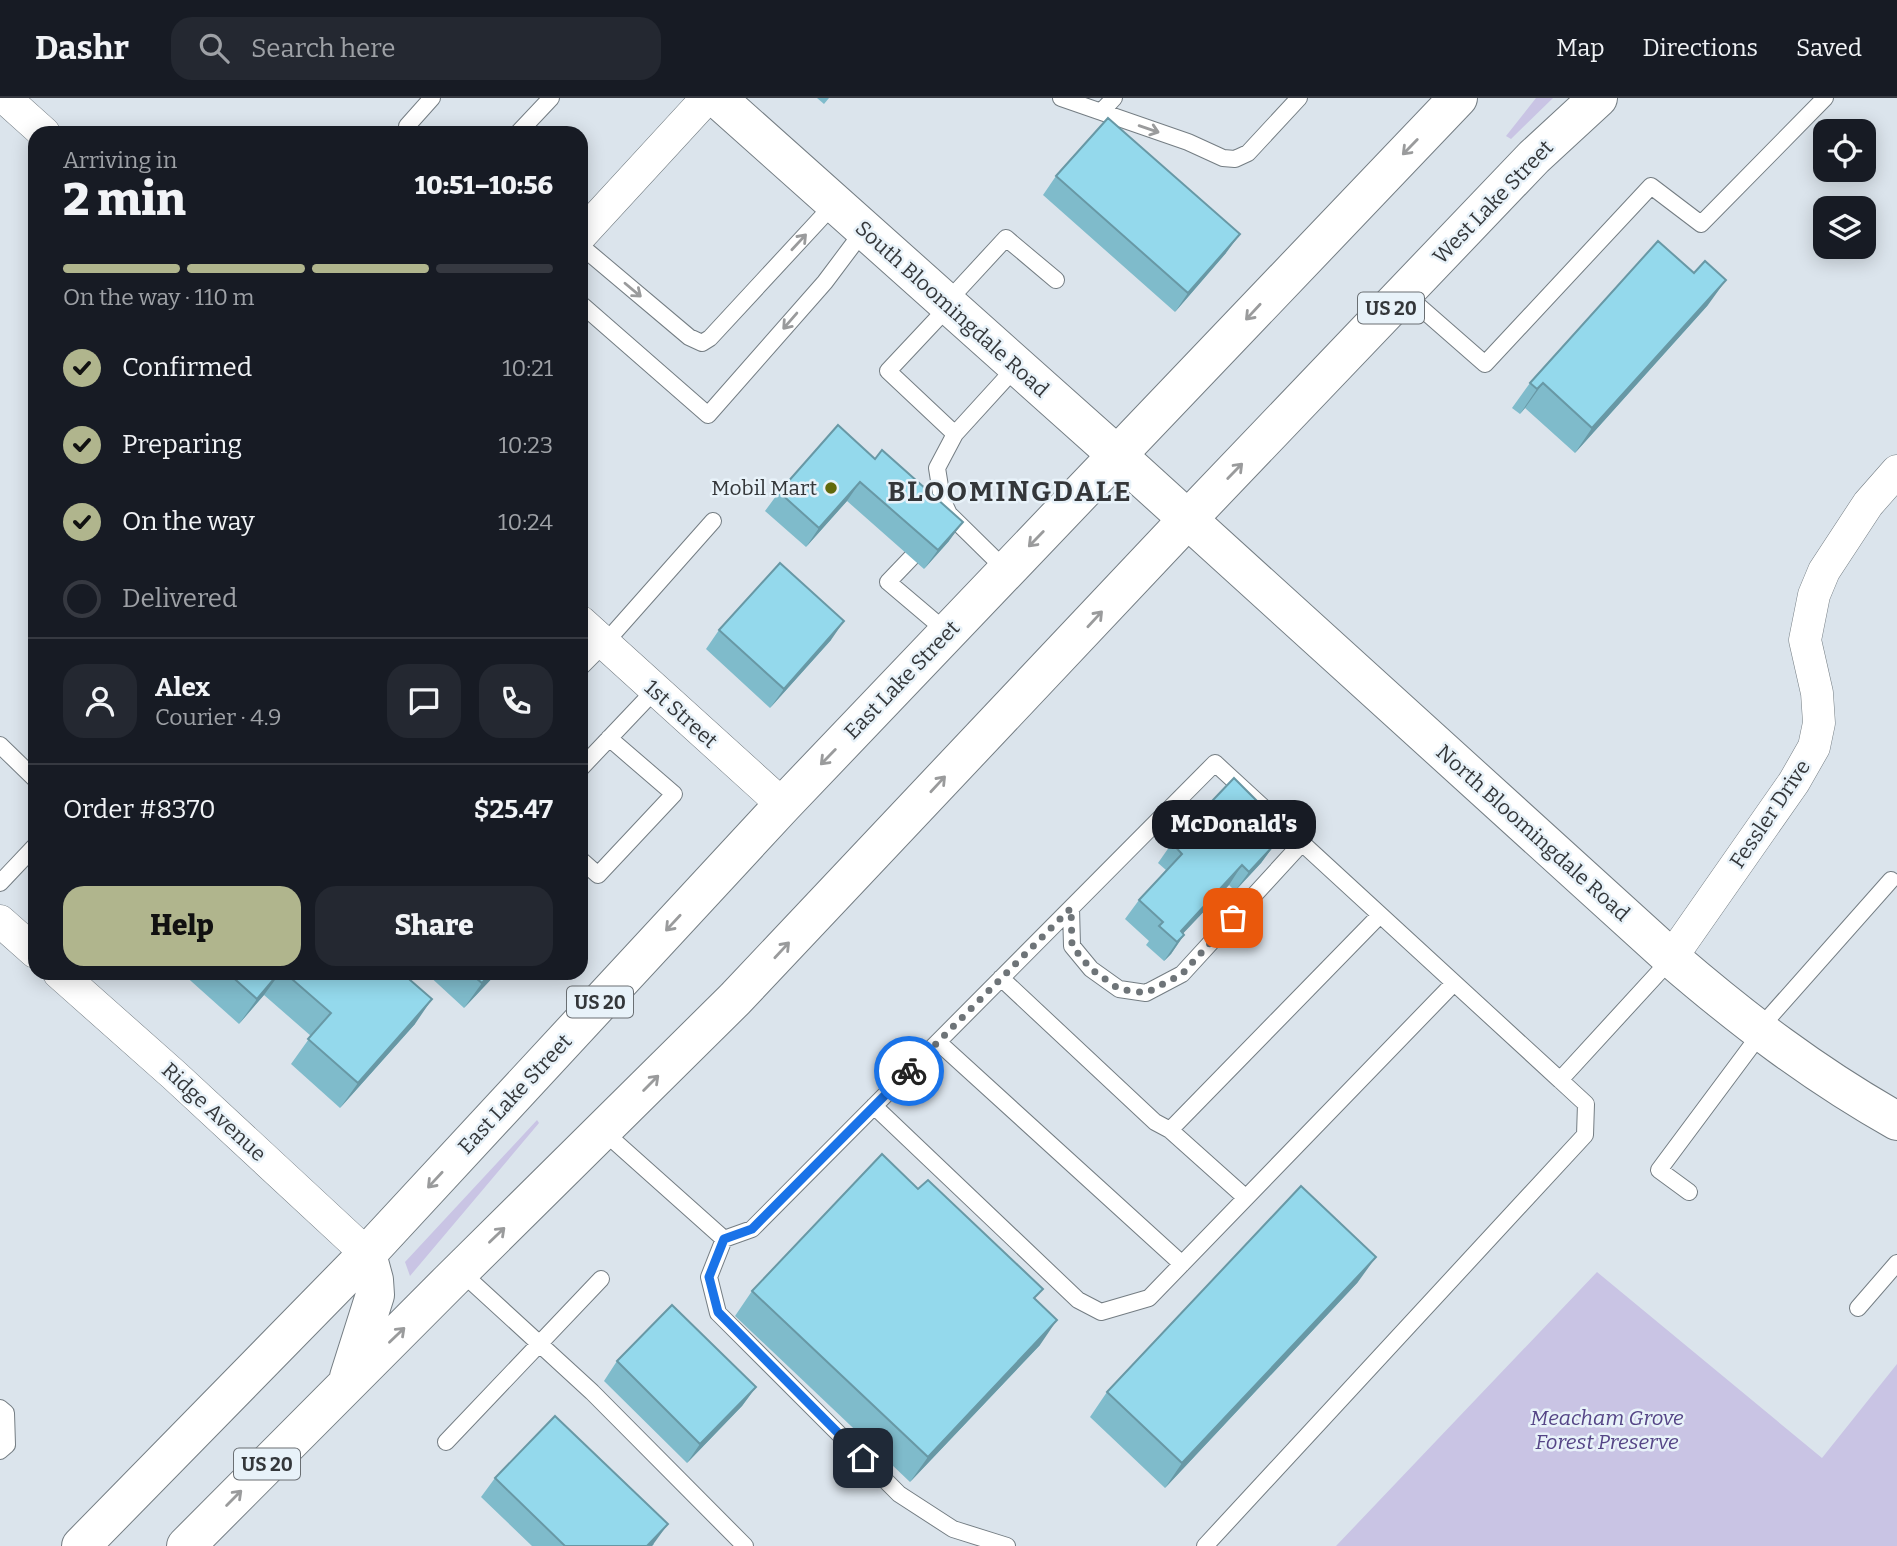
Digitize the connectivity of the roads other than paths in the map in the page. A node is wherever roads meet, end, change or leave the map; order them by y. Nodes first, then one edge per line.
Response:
1 (5, 98) edge
2 (432, 98) edge
3 (551, 98) edge
4 (708, 98) edge
5 (717, 98) edge
6 (1061, 98) edge
7 (1114, 98) edge
8 (1299, 98) edge
9 (1598, 98) edge
10 (1825, 98) edge
11 (1443, 103) edge
12 (1101, 112) junction
13 (36, 126) edge
14 (407, 126) edge
15 (525, 126) edge
16 (834, 204) junction
17 (588, 227) edge
18 (864, 230) junction
19 (588, 252) edge
20 (1056, 280) dead end
21 (1405, 293) junction
22 (947, 304) junction
23 (588, 310) edge
24 (1017, 366) junction
25 (955, 434) junction
26 (1118, 456) junction
27 (1897, 471) edge
28 (948, 514) junction
29 (1187, 520) junction
30 (713, 521) dead end
31 (936, 529) edge
32 (911, 558) dead end
33 (1006, 570) junction
34 (588, 629) edge
35 (947, 632) junction
36 (604, 644) junction
37 (588, 660) edge
38 (655, 690) junction
39 (609, 738) junction
40 (0, 745) edge
41 (588, 760) edge
42 (28, 772) edge
43 (783, 804) junction
44 (1302, 843) junction
45 (28, 853) edge
46 (588, 866) edge
47 (1891, 880) dead end
48 (0, 883) edge
49 (1071, 908) junction
50 (1380, 915) junction
51 (0, 921) edge
52 (28, 946) edge
53 (1671, 958) junction
54 (1001, 978) junction
55 (67, 980) edge
56 (1454, 983) junction
57 (1760, 1032) junction
58 (938, 1042) junction
59 (1560, 1080) junction
60 (874, 1106) junction
61 (1897, 1121) edge
62 (1170, 1130) junction
63 (603, 1131) junction
64 (1689, 1192) dead end
65 (1246, 1198) junction
66 (724, 1239) junction
67 (367, 1254) junction
68 (1897, 1263) edge
69 (1182, 1264) junction
70 (460, 1270) junction
71 (601, 1279) dead end
72 (1858, 1308) dead end
73 (540, 1344) junction
74 (348, 1383) junction
75 (0, 1408) edge
76 (446, 1442) dead end
77 (0, 1451) edge
78 (81, 1546) edge
79 (186, 1546) edge
80 (745, 1546) edge
81 (1007, 1546) edge
82 (1205, 1546) edge

1 - 13 street
2 - 14 lane
3 - 15 lane
4 - 17 street
5 - 16 main road, South Bloomingdale Road
6 - 12 lane
7 - 12 lane
12 -> 8 lane
9 - 21 main road, West Lake Street / US 20
10 - 21 lane
11 -> 26 main road, US 20
16 - 18 main road, South Bloomingdale Road
19 -> 16 lane
18 - 22 main road, South Bloomingdale Road
18 -> 23 lane
20 - 22 lane
29 -> 21 main road, West Lake Street / US 20
22 - 24 main road, South Bloomingdale Road
22 - 25 lane
24 - 25 lane
24 - 26 main road, South Bloomingdale Road
25 - 28 lane
26 - 29 main road, South Bloomingdale Road
26 -> 33 main road, East Lake Street / US 20
27 - 53 street, Fessler Drive
28 - 31 lane
28 - 33 lane
29 - 53 main road, North Bloomingdale Road
63 -> 29 main road, US 20
30 - 36 lane
32 - 35 lane
33 - 35 main road, East Lake Street / US 20
34 - 36 street, 1st Street
35 -> 43 main road, East Lake Street / US 20
36 - 37 lane
36 - 38 street, 1st Street
38 - 39 lane
38 - 43 street, 1st Street
39 - 41 lane
39 - 46 lane
40 - 42 lane
43 -> 67 main road, East Lake Street / US 20
44 - 49 lane
44 - 49 lane
44 - 50 lane
45 - 48 lane
47 - 57 lane
49 - 54 lane
50 - 56 lane
50 - 62 lane
51 - 52 street
53 - 57 main road, North Bloomingdale Road
53 - 59 lane
54 - 58 lane
54 - 62 lane
55 - 67 street, Ridge Avenue
56 - 59 lane
56 - 65 lane
57 - 61 main road, North Bloomingdale Road
57 - 64 lane
58 - 60 lane
58 - 69 lane
59 - 82 lane
60 - 66 lane
60 - 69 lane
62 - 65 lane
63 - 66 lane
70 -> 63 main road, US 20
65 - 69 lane
66 - 81 lane
67 - 74 main road
67 - 78 main road, East Lake Street / US 20
68 - 72 lane
70 - 73 lane
74 -> 70 main road, US 20
71 - 73 lane
73 - 76 lane
73 - 80 lane
79 -> 74 main road, US 20
75 - 77 lane

